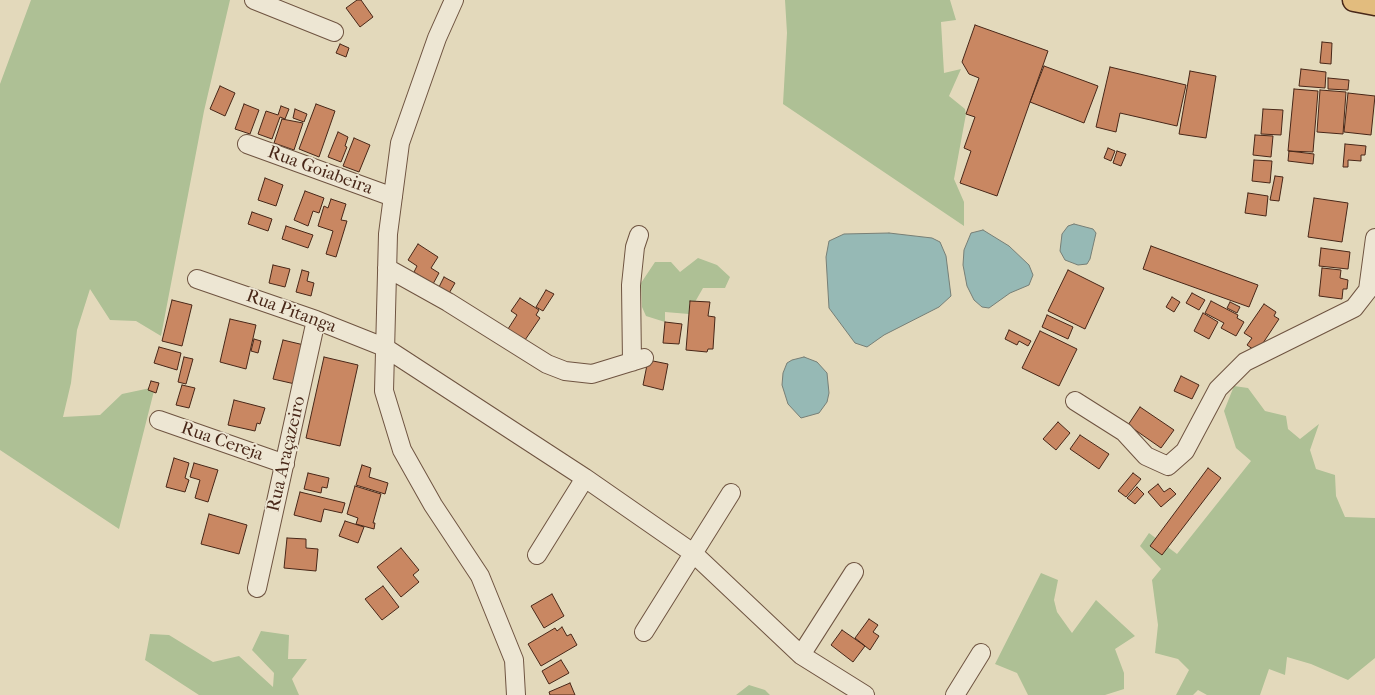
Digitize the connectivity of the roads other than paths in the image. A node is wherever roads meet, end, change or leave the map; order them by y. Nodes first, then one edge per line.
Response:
1 (254, 0) edge
2 (454, 0) edge
3 (1354, 0) edge
4 (1375, 4) edge
5 (291, 7) edge
6 (334, 32) dead end
7 (247, 144) dead end
8 (393, 198) junction
9 (639, 235) dead end
10 (1375, 238) edge
11 (387, 268) junction
12 (197, 279) dead end
13 (316, 320) junction
14 (384, 348) junction
15 (1075, 401) dead end
16 (159, 420) dead end
17 (284, 464) junction
18 (585, 478) junction
19 (731, 493) dead end
20 (693, 554) junction
21 (536, 555) dead end
22 (854, 572) dead end
23 (257, 588) dead end
24 (644, 632) dead end
25 (981, 653) dead end
26 (801, 656) junction
27 (516, 695) edge
28 (865, 695) edge
29 (955, 695) edge

1 - 5 street
2 - 8 street
3 - 4 main road
5 - 6 street
7 - 8 street, Rua Goiabeira
8 - 11 street
9 - 11 street
10 - 15 street
11 - 14 street
12 - 13 street, Rua Pitanga
13 - 14 street, Rua Pitanga
13 - 17 street, Rua Araçazeiro
14 - 18 street, Rua Pitanga
14 - 27 street
16 - 17 street, Rua Cereja
17 - 23 street, Rua Araçazeiro
18 - 20 street, Rua Pitanga
18 - 21 street
19 - 20 street
20 - 24 street
20 - 26 street, Rua Pitanga
22 - 26 street
25 - 29 street
26 - 28 street, Rua Pitanga

